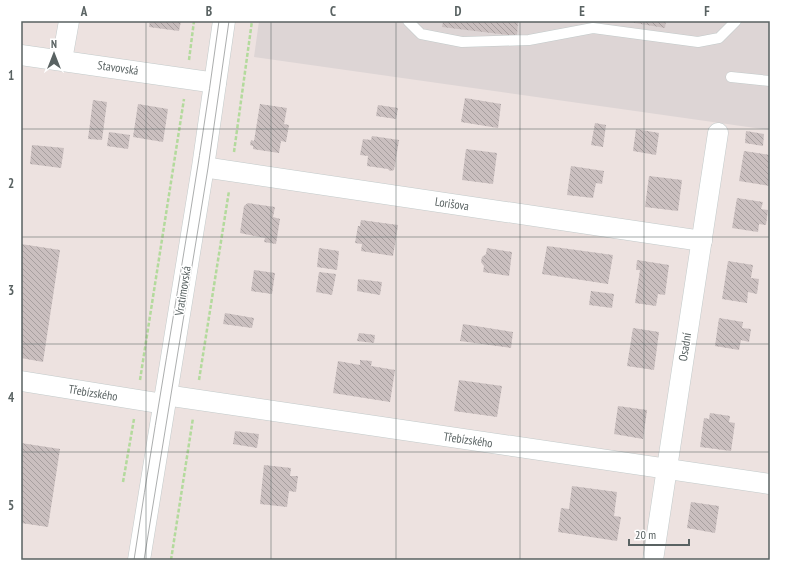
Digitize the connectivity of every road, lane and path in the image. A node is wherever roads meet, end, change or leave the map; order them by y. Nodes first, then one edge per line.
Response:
1 (69, 21) edge
2 (194, 21) edge
3 (224, 21) edge
4 (252, 21) edge
5 (408, 21) edge
6 (736, 21) edge
7 (21, 55) edge
8 (62, 60) junction
9 (732, 77) dead end
10 (187, 78) junction
11 (770, 81) edge
12 (216, 83) junction
13 (718, 133) dead end
14 (203, 167) junction
15 (232, 172) junction
16 (702, 241) junction
17 (21, 381) edge
18 (137, 400) junction
19 (165, 400) junction
20 (196, 400) junction
21 (667, 469) junction
22 (123, 482) dead end
23 (770, 484) edge
24 (139, 560) edge
25 (171, 560) edge
26 (653, 560) edge

1 - 8 street
2 - 10 path
3 - 12 street, Vratimovská
4 - 15 path
5 - 6 lane
7 - 8 street, Stavovská
8 - 10 street, Stavovská
9 - 11 lane
10 - 12 street, Stavovská
10 - 18 path
12 - 14 street, Vratimovská
13 - 16 street, Osadní
14 - 15 street, Lorišova
14 - 19 street, Vratimovská
15 - 16 street, Lorišova
15 - 20 path
16 - 21 street, Osadní
17 - 18 street, Třebízského
18 - 19 street, Třebízského
18 - 22 path
19 - 20 street, Třebízského
19 - 24 street, Vratimovská
20 - 21 street, Třebízského
20 - 25 path
21 - 23 street, Třebízského
21 - 26 street, Osadní

